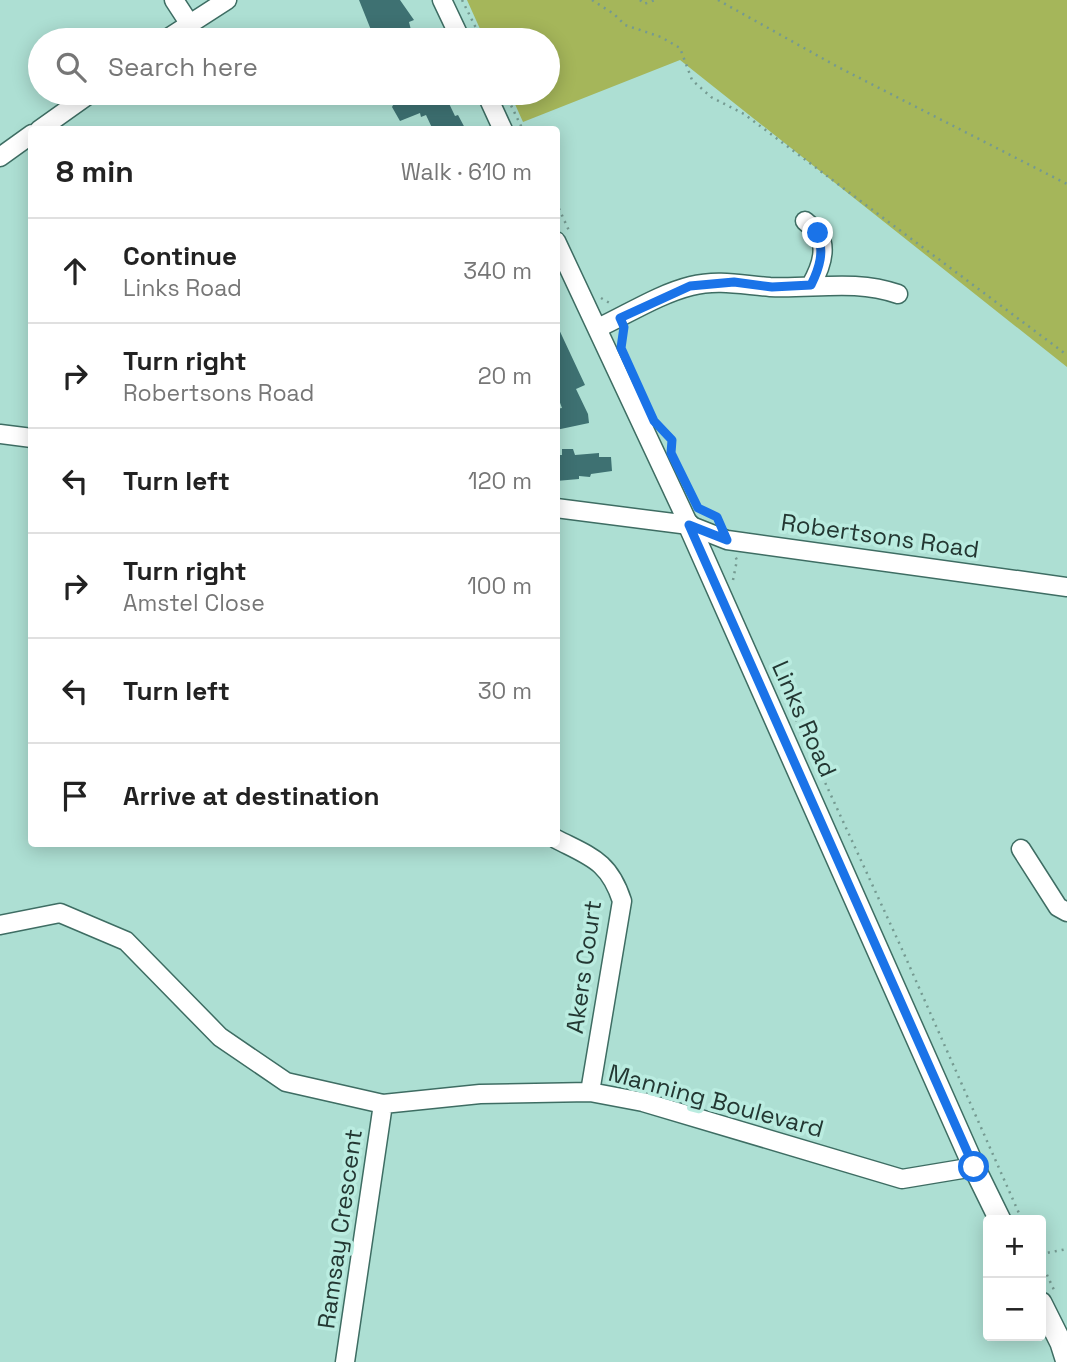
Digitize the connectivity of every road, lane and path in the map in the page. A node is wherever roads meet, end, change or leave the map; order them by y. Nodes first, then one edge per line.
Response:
1 (174, 0) edge
2 (227, 0) edge
3 (442, 0) edge
4 (462, 0) edge
5 (592, 0) edge
6 (640, 0) edge
7 (655, 0) edge
8 (718, 0) edge
9 (189, 23) junction
10 (182, 28) edge
11 (455, 28) edge
12 (476, 28) edge
13 (74, 105) edge
14 (492, 105) edge
15 (511, 105) edge
16 (44, 126) edge
17 (501, 126) edge
18 (521, 126) edge
19 (28, 137) edge
20 (0, 157) edge
21 (1067, 184) edge
22 (560, 219) edge
23 (805, 221) dead end
24 (565, 240) edge
25 (811, 285) junction
26 (898, 294) dead end
27 (599, 298) dead end
28 (620, 318) junction
29 (598, 328) junction
30 (1067, 355) edge
31 (660, 426) dead end
32 (0, 434) edge
33 (28, 438) edge
34 (671, 453) dead end
35 (560, 508) edge
36 (693, 517) junction
37 (727, 540) junction
38 (732, 582) dead end
39 (1067, 587) edge
40 (790, 708) dead end
41 (560, 841) edge
42 (1021, 849) dead end
43 (1067, 912) edge
44 (0, 925) edge
45 (590, 1092) junction
46 (383, 1104) junction
47 (974, 1167) junction
48 (998, 1215) edge
49 (1020, 1215) edge
50 (1067, 1249) edge
51 (1046, 1253) edge
52 (1046, 1314) edge
53 (345, 1362) edge
54 (1066, 1362) edge

1 - 9 street
2 - 9 street
3 - 11 street
4 - 12 path
5 - 30 path
6 - 7 path
8 - 21 path
9 - 10 street
13 - 16 street
14 - 17 street
15 - 18 path
19 - 20 street
22 - 24 path
23 - 25 street
24 - 29 street, Links Road
25 - 26 street
25 - 28 street
27 - 28 path
28 - 29 street
29 - 36 street, Links Road
31 - 34 path
32 - 33 street
35 - 36 street, Robertsons Road
36 - 37 street, Robertsons Road
36 - 37 path
36 - 47 street, Links Road
37 - 38 path
37 - 39 street, Robertsons Road
40 - 49 path
41 - 45 street, Akers Court
42 - 43 street
44 - 46 street, Manning Boulevard
45 - 46 street, Manning Boulevard
45 - 47 street, Manning Boulevard
46 - 53 street, Ramsay Crescent
47 - 48 street, Links Road
50 - 51 path
52 - 54 street

